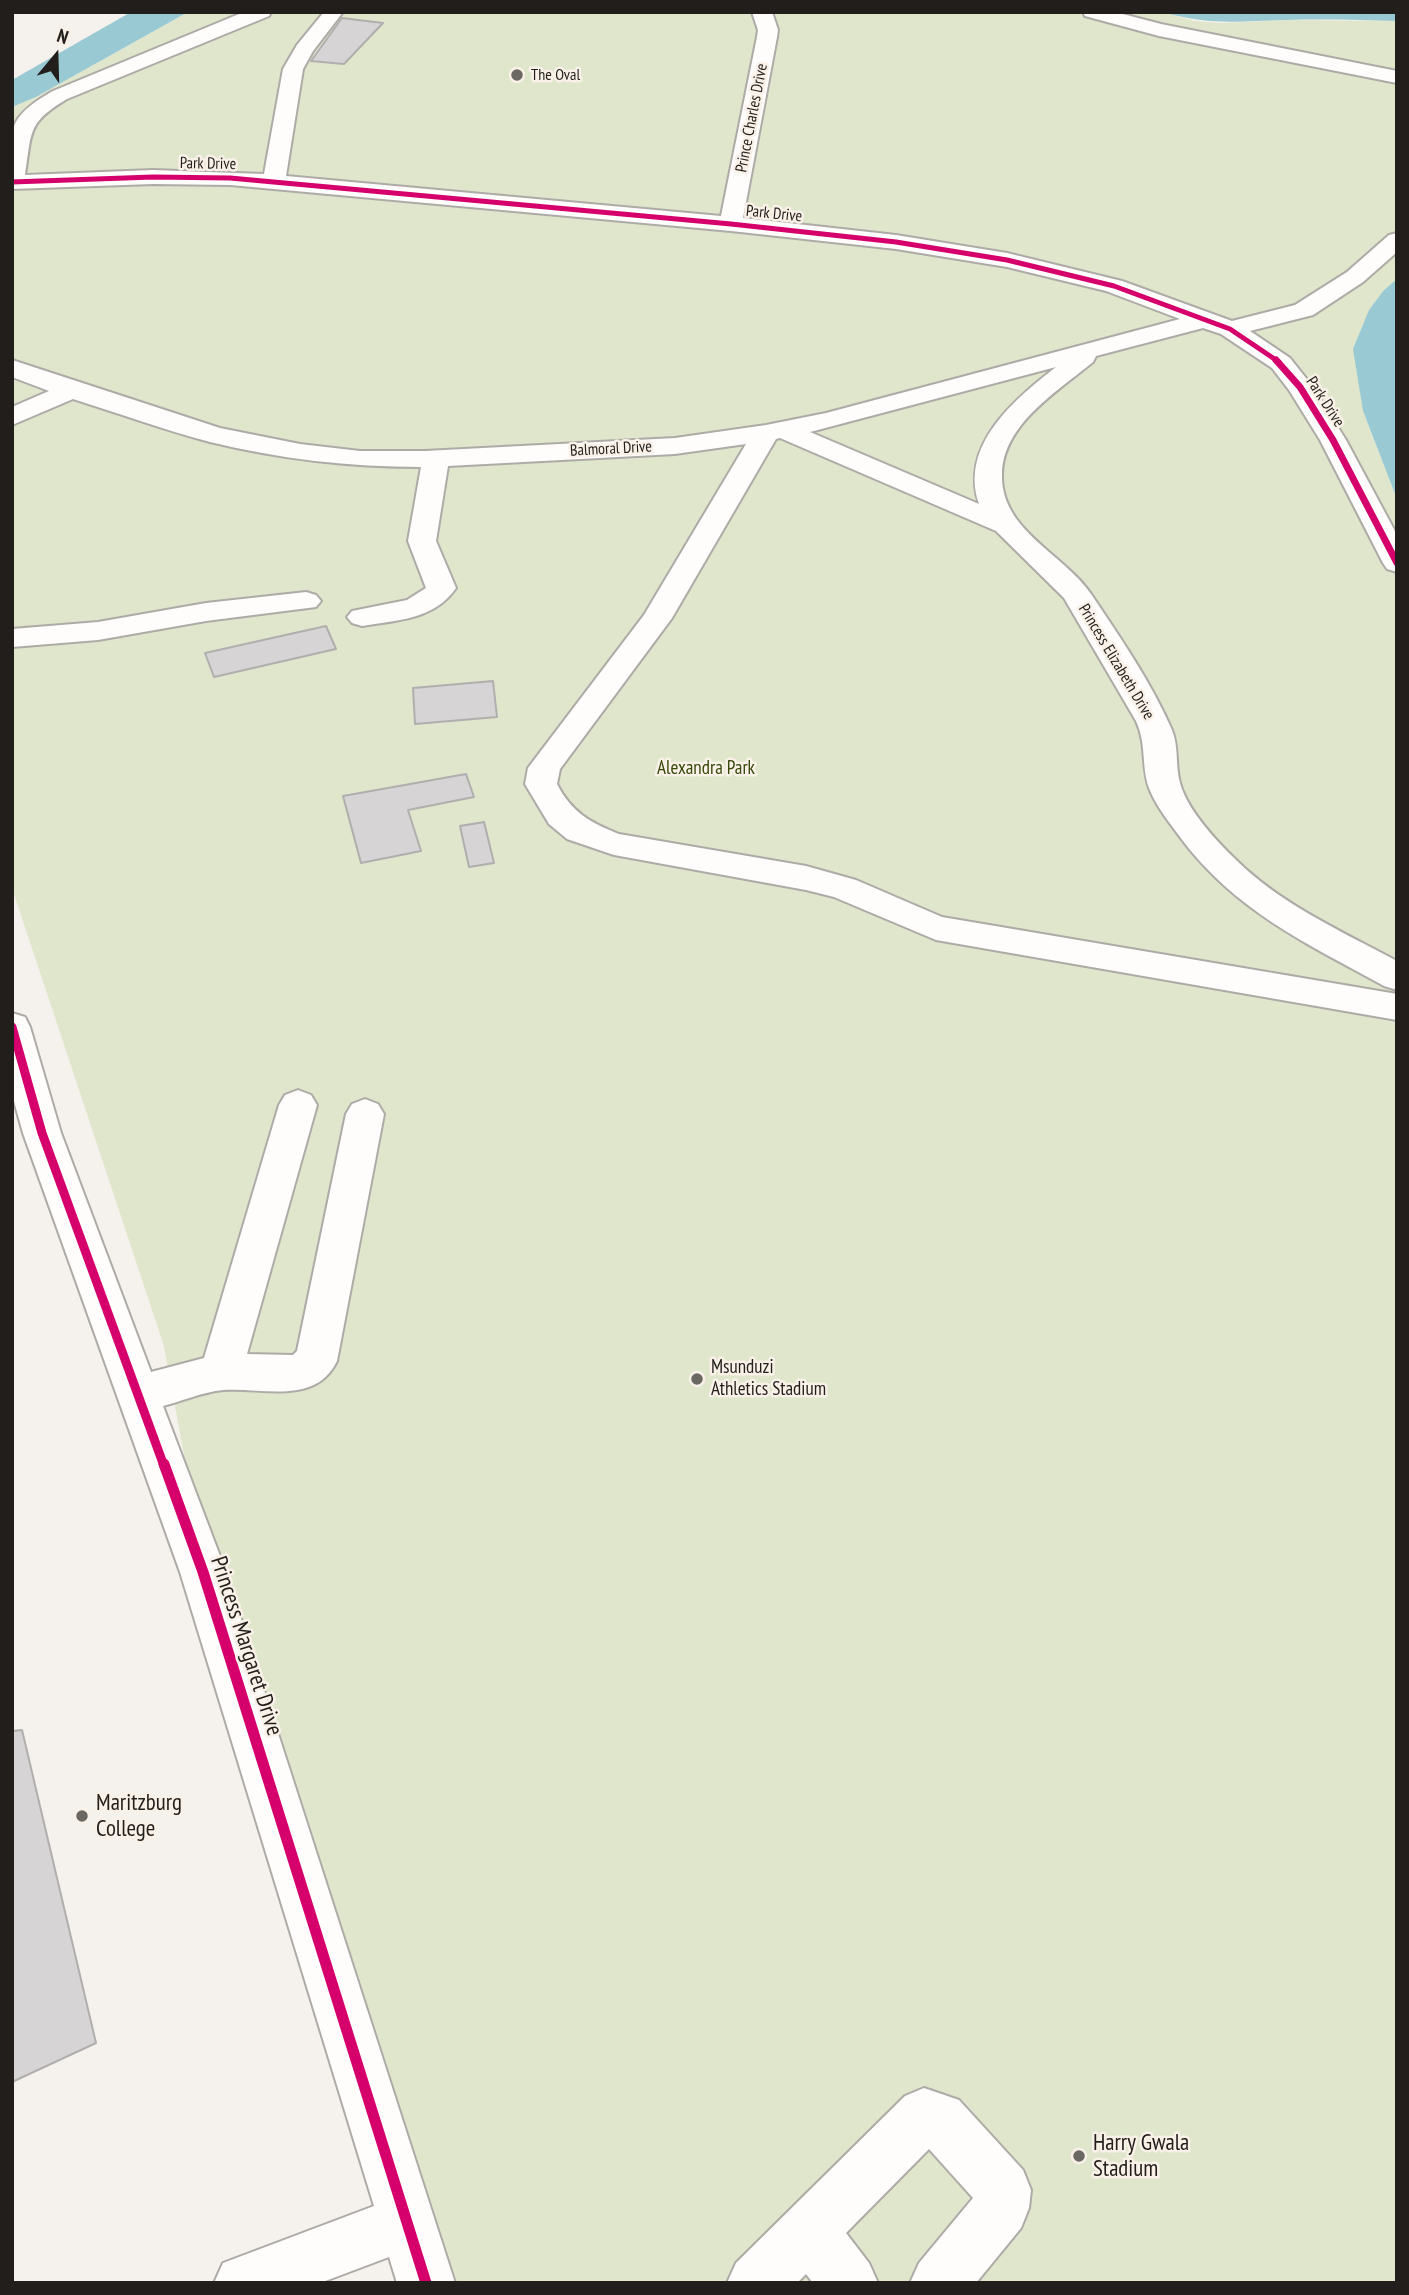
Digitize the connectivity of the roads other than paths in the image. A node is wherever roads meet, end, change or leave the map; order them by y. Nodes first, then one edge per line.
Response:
1 (262, 12) edge
2 (334, 12) edge
3 (762, 12) edge
4 (1092, 12) edge
5 (1397, 76) edge
6 (274, 181) junction
7 (13, 182) edge
8 (731, 223) junction
9 (1397, 240) edge
10 (1304, 310) junction
11 (1218, 324) junction
12 (1094, 349) junction
13 (1281, 363) junction
14 (12, 368) edge
15 (71, 390) junction
16 (12, 418) edge
17 (775, 431) junction
18 (436, 458) junction
19 (1006, 525) junction
20 (1397, 563) edge
21 (306, 601) dead end
22 (362, 617) dead end
23 (12, 638) edge
24 (1397, 977) edge
25 (1397, 1007) edge
26 (12, 1027) edge
27 (298, 1105) dead end
28 (365, 1114) dead end
29 (27, 1138) edge
30 (221, 1372) junction
31 (138, 1394) junction
32 (406, 2222) junction
33 (808, 2230) junction
34 (243, 2283) edge
35 (426, 2283) edge
36 (756, 2283) edge
37 (849, 2283) edge
38 (939, 2283) edge

1 - 7 street
2 - 6 street
3 - 8 street, Prince Charles Drive
4 - 5 street
6 - 7 street, Park Drive
6 - 8 street, Park Drive
8 - 11 street, Park Drive
9 - 10 street, Balmoral Drive
10 - 11 street, Balmoral Drive
10 - 13 street
11 - 12 street, Balmoral Drive
11 - 13 street, Park Drive
12 - 17 street, Balmoral Drive
12 - 19 street, Princess Elizabeth Drive
13 - 20 street, Park Drive
14 - 15 street, Balmoral Drive
15 - 16 street
15 - 18 street, Balmoral Drive
17 - 18 street, Balmoral Drive
17 - 19 street
17 - 25 street
18 - 22 street
19 - 24 street, Princess Elizabeth Drive
21 - 23 street
26 - 29 street, Princess Margaret Drive
27 - 30 street
28 - 30 street
29 - 31 street, Princess Margaret Drive
30 - 31 street
31 - 32 street, Princess Margaret Drive
32 - 34 street
32 - 35 street, Princess Margaret Drive
33 - 36 street
33 - 37 street
33 - 38 street

